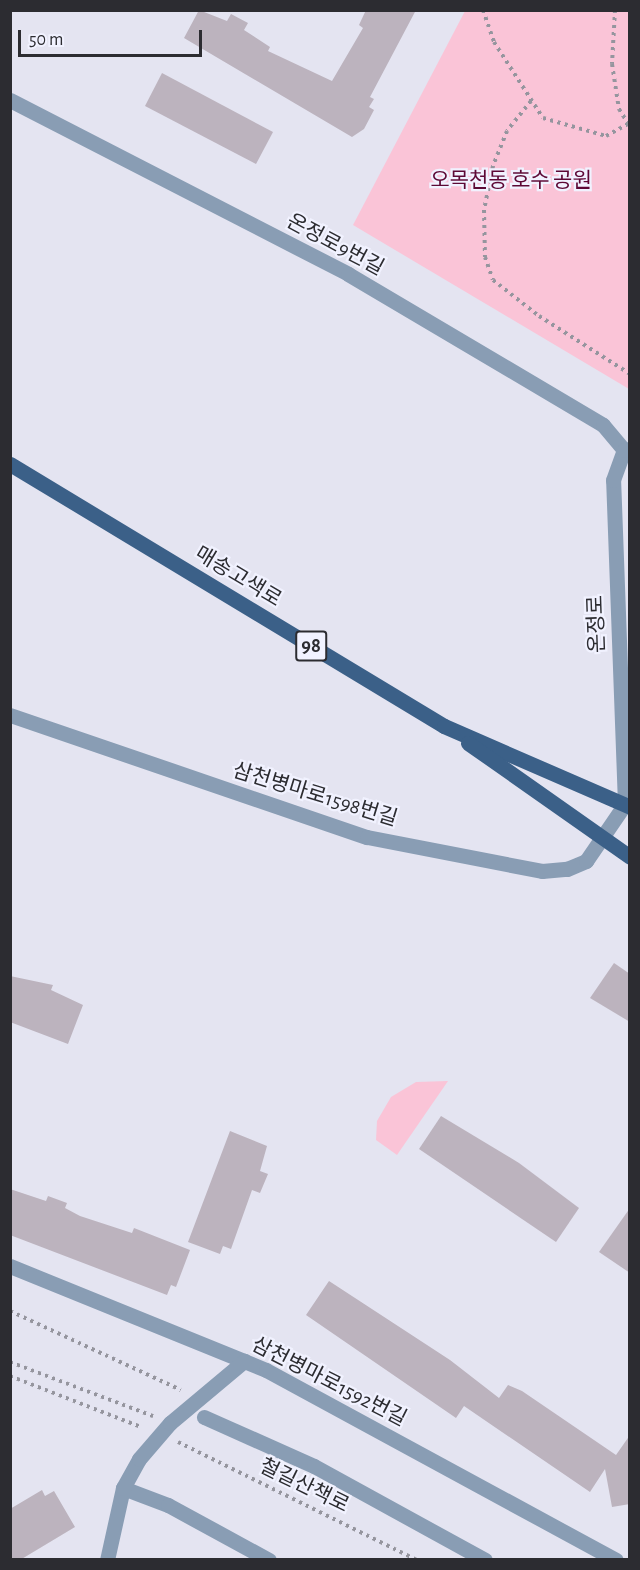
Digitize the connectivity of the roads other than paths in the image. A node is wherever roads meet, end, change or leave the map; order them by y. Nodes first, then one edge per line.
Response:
1 (10, 100) edge
2 (627, 449) edge
3 (10, 465) edge
4 (10, 716) edge
5 (444, 726) junction
6 (627, 805) edge
7 (601, 838) junction
8 (630, 857) edge
9 (10, 1266) edge
10 (244, 1361) junction
11 (204, 1417) dead end
12 (123, 1488) junction
13 (107, 1560) edge
14 (269, 1560) edge
15 (485, 1560) edge
16 (616, 1560) edge

1 - 2 street, 온정로9번길
2 - 6 street, 온정로
3 - 5 main road, 매송고색로 / 98
4 - 7 street, 삼천병마로1598번길
5 - 6 main road, 매송고색로 / 98
5 - 7 main road, 매송고색로
6 - 7 street, 삼천병마로1598번길
7 - 8 main road, 매송고색로
9 - 10 street, 삼천병마로1592번길
10 - 12 street
10 - 16 street, 삼천병마로1592번길
11 - 15 street
12 - 13 street
12 - 14 street

